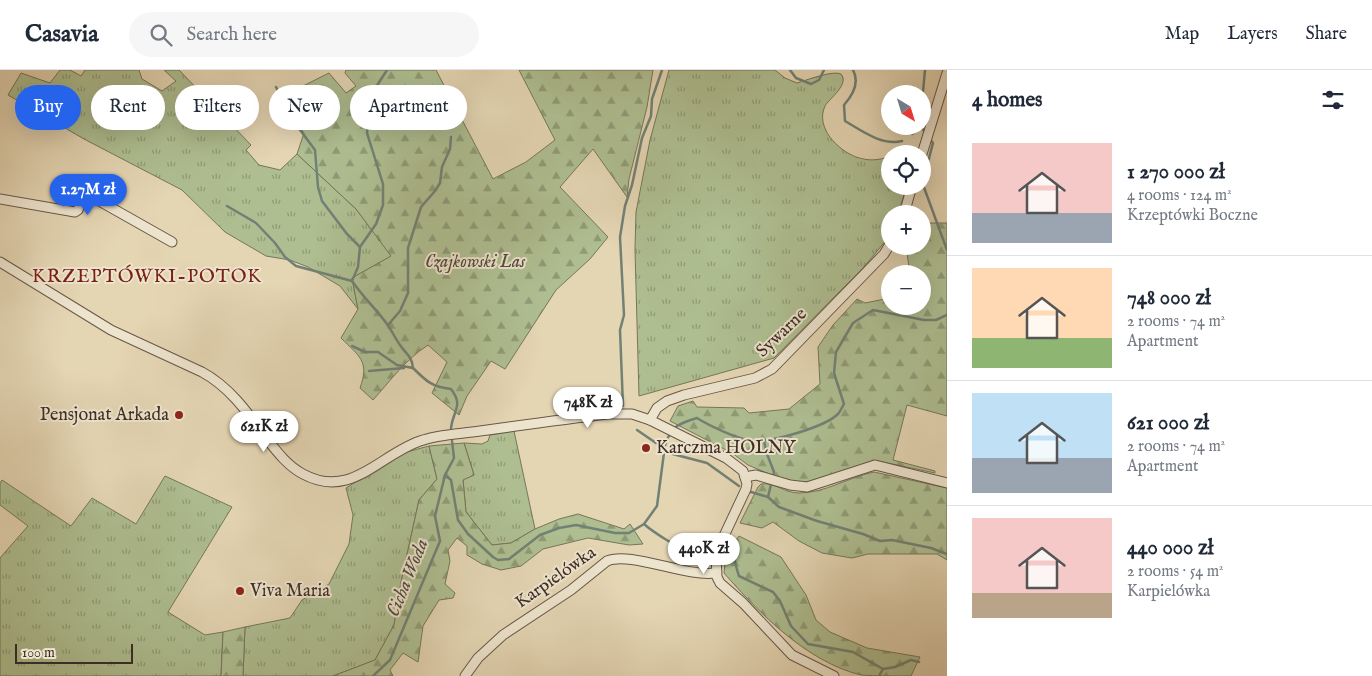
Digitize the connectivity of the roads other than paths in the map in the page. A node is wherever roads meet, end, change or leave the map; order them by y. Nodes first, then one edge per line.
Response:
1 (947, 73) edge
2 (925, 145) edge
3 (0, 199) edge
4 (172, 242) dead end
5 (883, 255) edge
6 (0, 262) edge
7 (650, 420) junction
8 (745, 477) junction
9 (947, 483) edge
10 (715, 573) junction
11 (465, 676) edge
12 (834, 676) edge

1 - 2 street
3 - 4 street
5 - 7 street, Sywarne
6 - 7 street
7 - 8 street
8 - 9 street
8 - 10 street
10 - 11 street, Karpielówka
10 - 12 street

